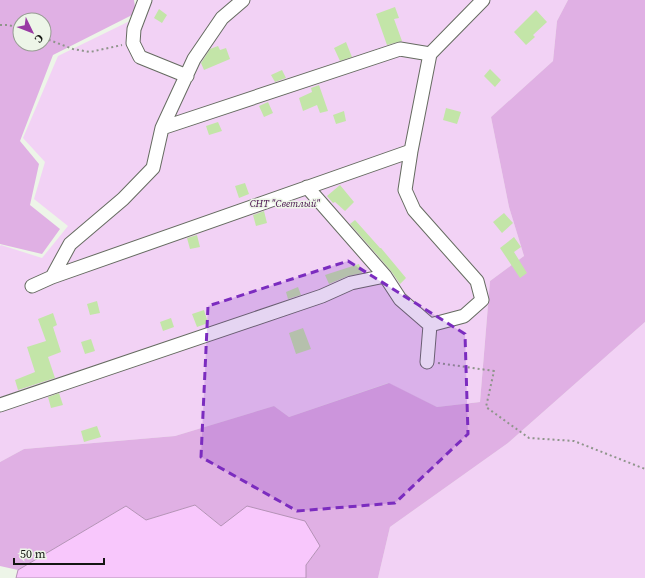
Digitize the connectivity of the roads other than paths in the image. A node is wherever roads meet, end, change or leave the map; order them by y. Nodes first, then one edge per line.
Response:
1 (145, 0) edge
2 (243, 0) edge
3 (483, 0) edge
4 (430, 54) junction
5 (187, 76) junction
6 (162, 128) junction
7 (411, 151) junction
8 (307, 187) junction
9 (385, 276) junction
10 (52, 277) junction
11 (32, 286) dead end
12 (430, 325) junction
13 (427, 362) road end
14 (0, 405) edge

1 - 5 lane
2 - 5 lane
3 - 4 lane
4 - 6 lane
4 - 7 lane
5 - 6 lane
6 - 10 lane
7 - 8 lane
7 - 12 lane
8 - 9 lane
8 - 10 lane
9 - 12 lane
9 - 14 lane
10 - 11 lane
12 - 13 lane

